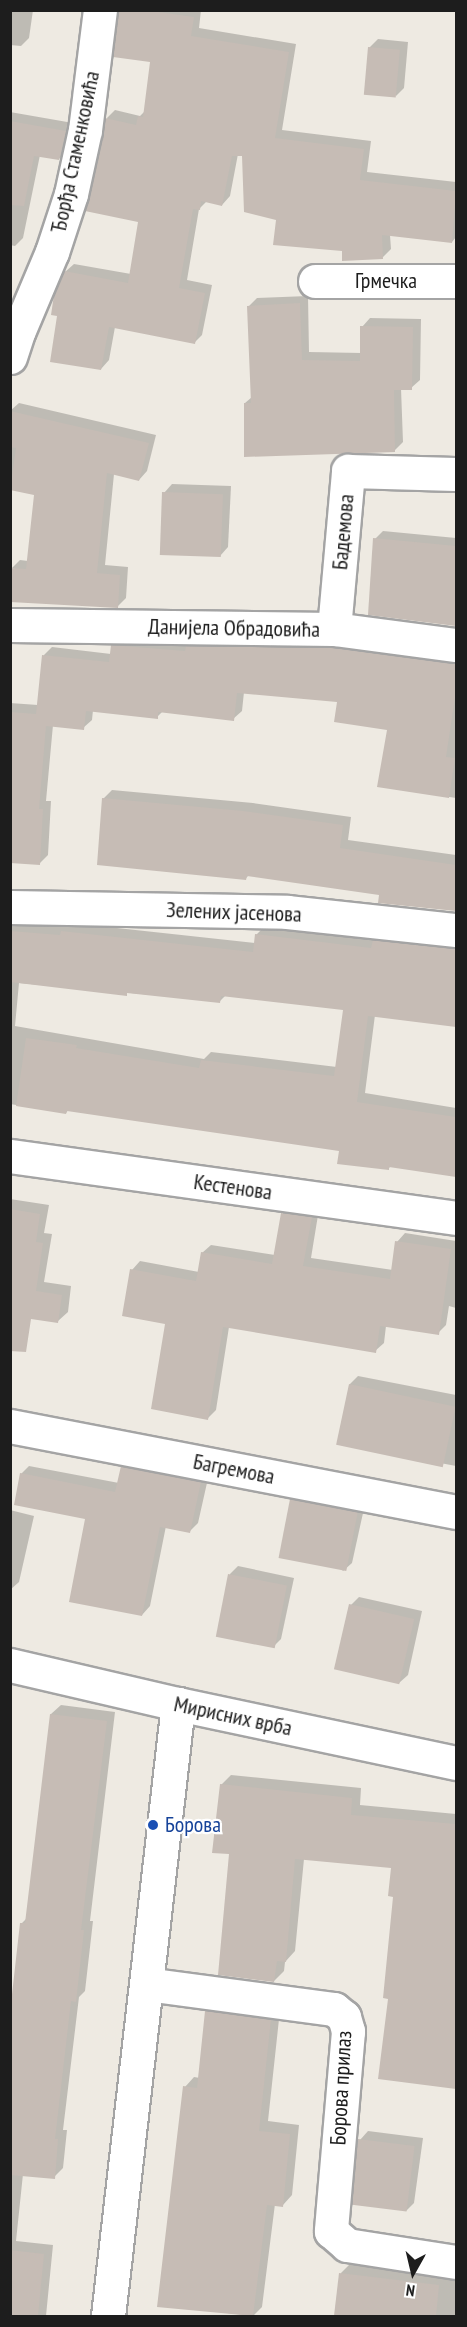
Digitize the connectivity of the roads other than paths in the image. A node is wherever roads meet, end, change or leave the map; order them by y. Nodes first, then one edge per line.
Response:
1 (100, 10) edge
2 (315, 281) dead end
3 (456, 281) edge
4 (10, 357) edge
5 (456, 474) edge
6 (10, 625) edge
7 (334, 629) junction
8 (456, 645) edge
9 (10, 907) edge
10 (456, 930) edge
11 (10, 1156) edge
12 (456, 1218) edge
13 (10, 1426) edge
14 (456, 1512) edge
15 (10, 1665) edge
16 (178, 1704) junction
17 (456, 1763) edge
18 (146, 1984) junction
19 (456, 2262) edge
20 (108, 2316) edge

1 - 4 street, Ђорђа Стаменковића
2 - 3 street, Грмечка
5 - 7 street, Бадемова
6 - 7 street, Данијела Обрадовића
7 - 8 street, Данијела Обрадовића
9 - 10 street, Зелених јасенова
11 - 12 street, Кестенова
13 - 14 street, Багремова
15 - 16 street, Мирисних врба
16 - 17 street, Мирисних врба
16 - 18 street
18 - 19 street, Борова прилаз
18 - 20 street

